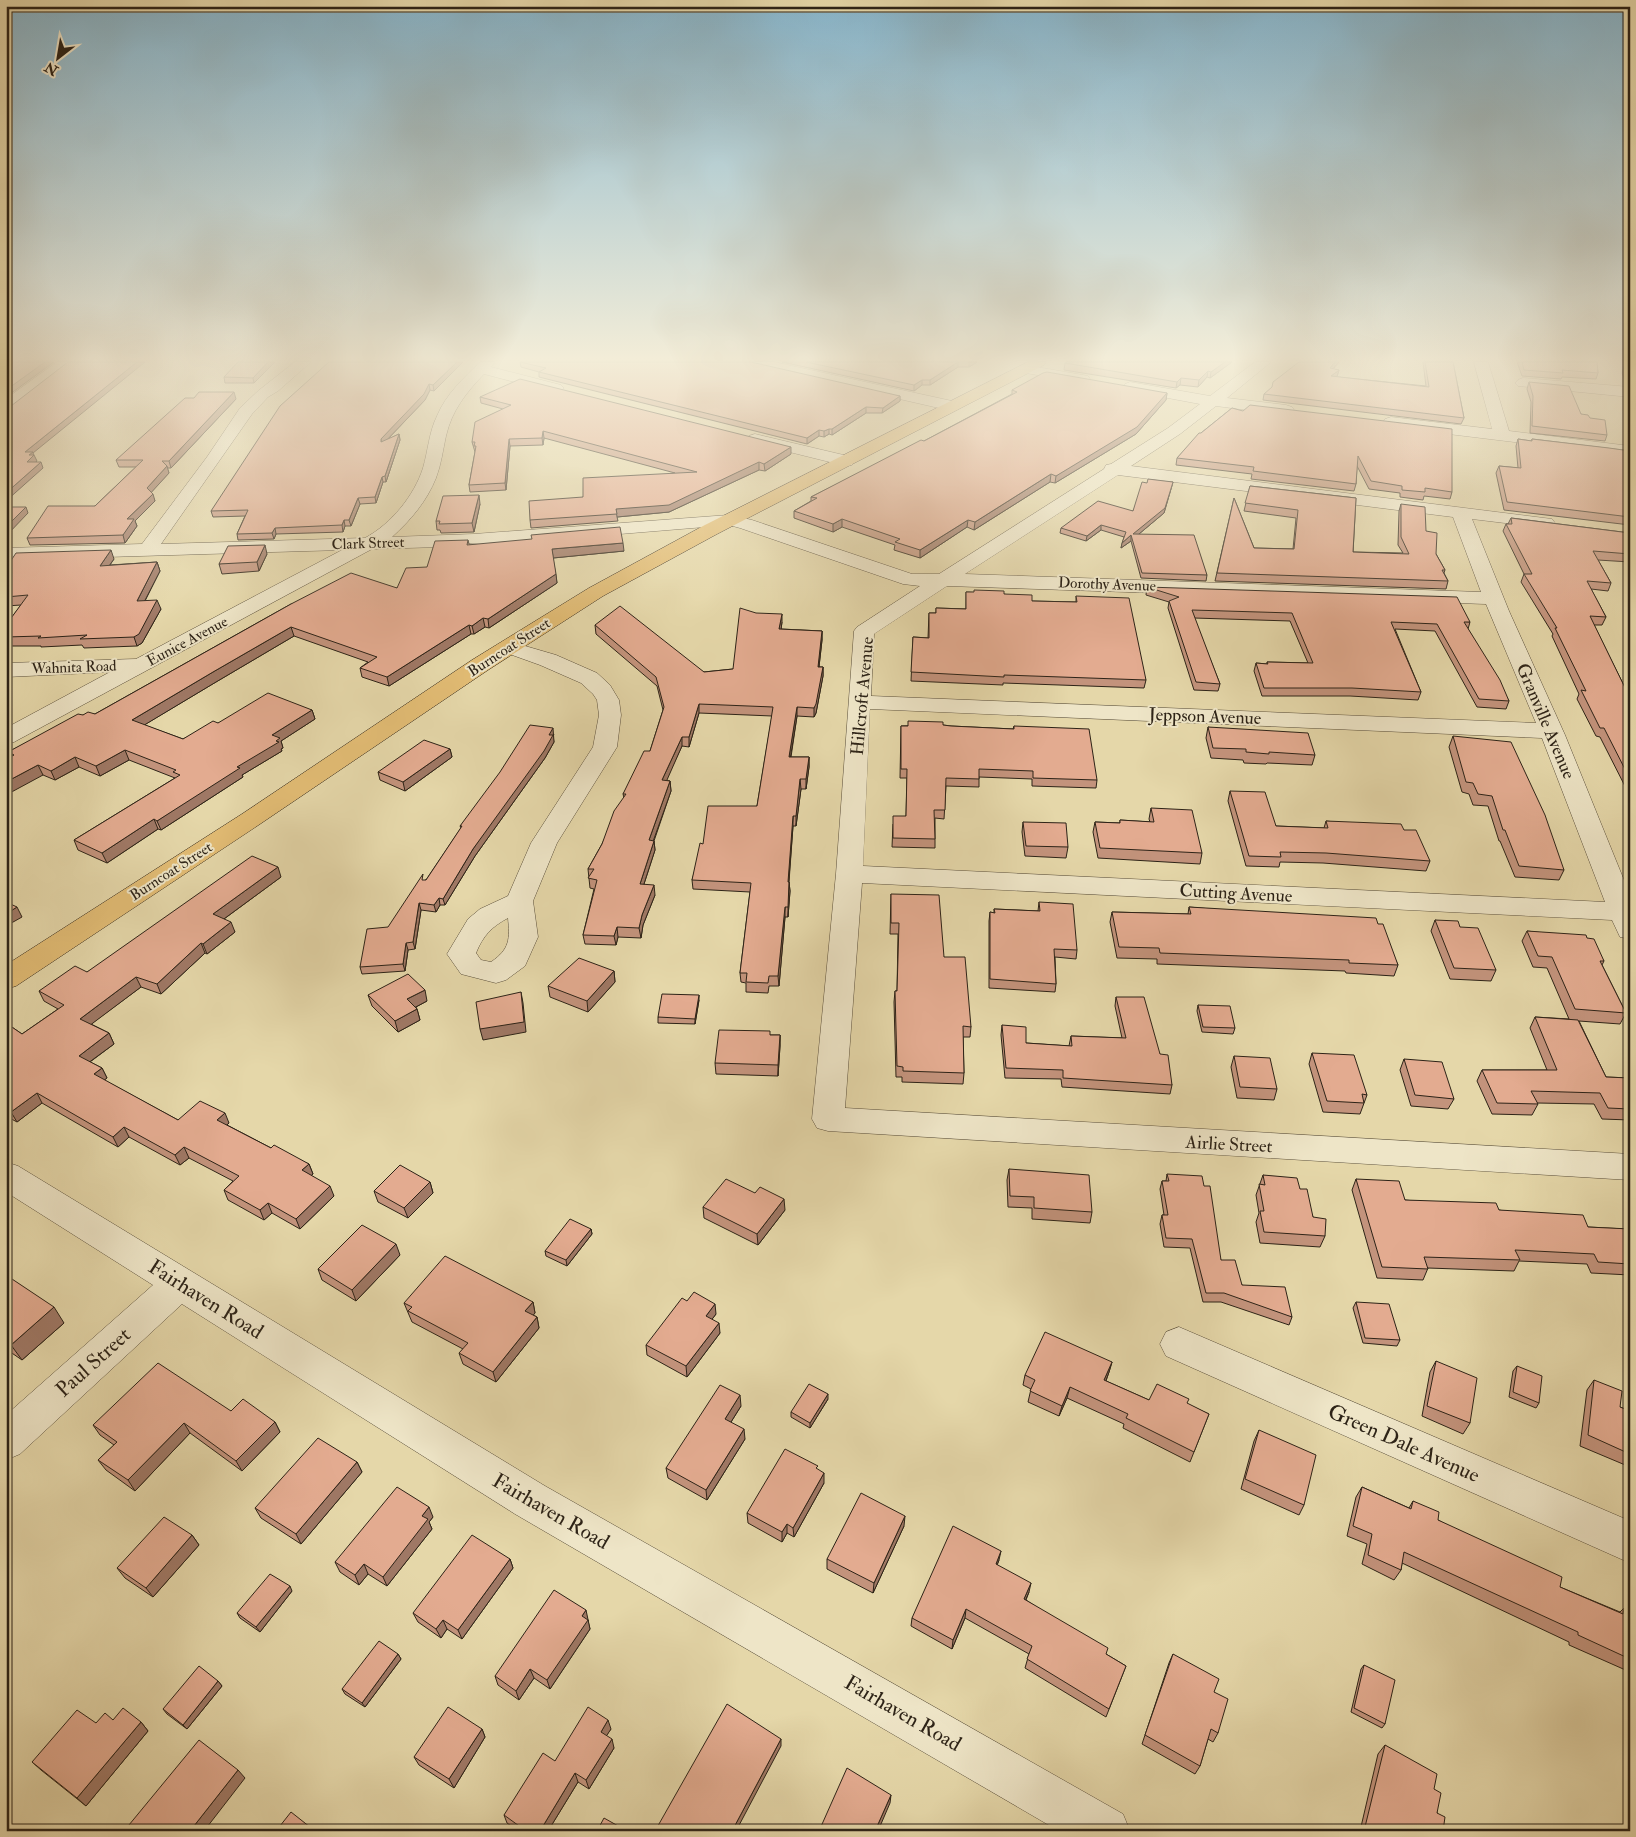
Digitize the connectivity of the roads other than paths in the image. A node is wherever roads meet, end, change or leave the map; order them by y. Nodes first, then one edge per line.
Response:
1 (221, 448) edge
2 (434, 448) edge
3 (791, 448) edge
4 (872, 448) edge
5 (1147, 448) edge
6 (1604, 448) edge
7 (1630, 451) edge
8 (846, 461) junction
9 (1112, 470) junction
10 (1460, 512) junction
11 (729, 520) junction
12 (1561, 525) edge
13 (368, 544) junction
14 (147, 550) junction
15 (6, 554) edge
16 (941, 580) junction
17 (1494, 598) junction
18 (508, 647) junction
19 (142, 665) junction
20 (6, 670) edge
21 (859, 702) junction
22 (1551, 731) junction
23 (6, 737) edge
24 (849, 874) junction
25 (519, 901) dead end
26 (1626, 921) edge
27 (6, 979) edge
28 (828, 1119) joint
29 (1630, 1167) edge
30 (6, 1174) edge
31 (180, 1283) junction
32 (1179, 1344) dead end
33 (6, 1441) edge
34 (1630, 1542) edge
35 (1106, 1831) edge

1 - 14 street
2 - 13 street, Eunice Avenue
3 - 8 street
4 - 8 main road, Burncoat Street
5 - 9 street, Hillcroft Avenue
6 - 7 street
8 - 11 main road, Burncoat Street
9 - 10 street
9 - 16 street, Hillcroft Avenue
10 - 12 street
10 - 17 street, Granville Avenue
11 - 13 street, Clark Street
11 - 16 street, Dorothy Avenue
11 - 18 main road, Burncoat Street
13 - 14 street, Clark Street
13 - 19 street, Eunice Avenue
14 - 15 street, Clark Street
16 - 17 street, Dorothy Avenue
16 - 21 street, Hillcroft Avenue
17 - 22 street, Granville Avenue
18 - 25 street
18 - 27 main road, Burncoat Street
19 - 20 street, Wahnita Road
19 - 23 street, Eunice Avenue
21 - 22 street, Jeppson Avenue
21 - 24 street, Hillcroft Avenue
22 - 26 street, Granville Avenue
24 - 26 street, Cutting Avenue
24 - 28 street, Hillcroft Avenue
28 - 29 street, Airlie Street
30 - 31 street, Fairhaven Road
31 - 33 street, Paul Street
31 - 35 street, Fairhaven Road
32 - 34 street, Green Dale Avenue

